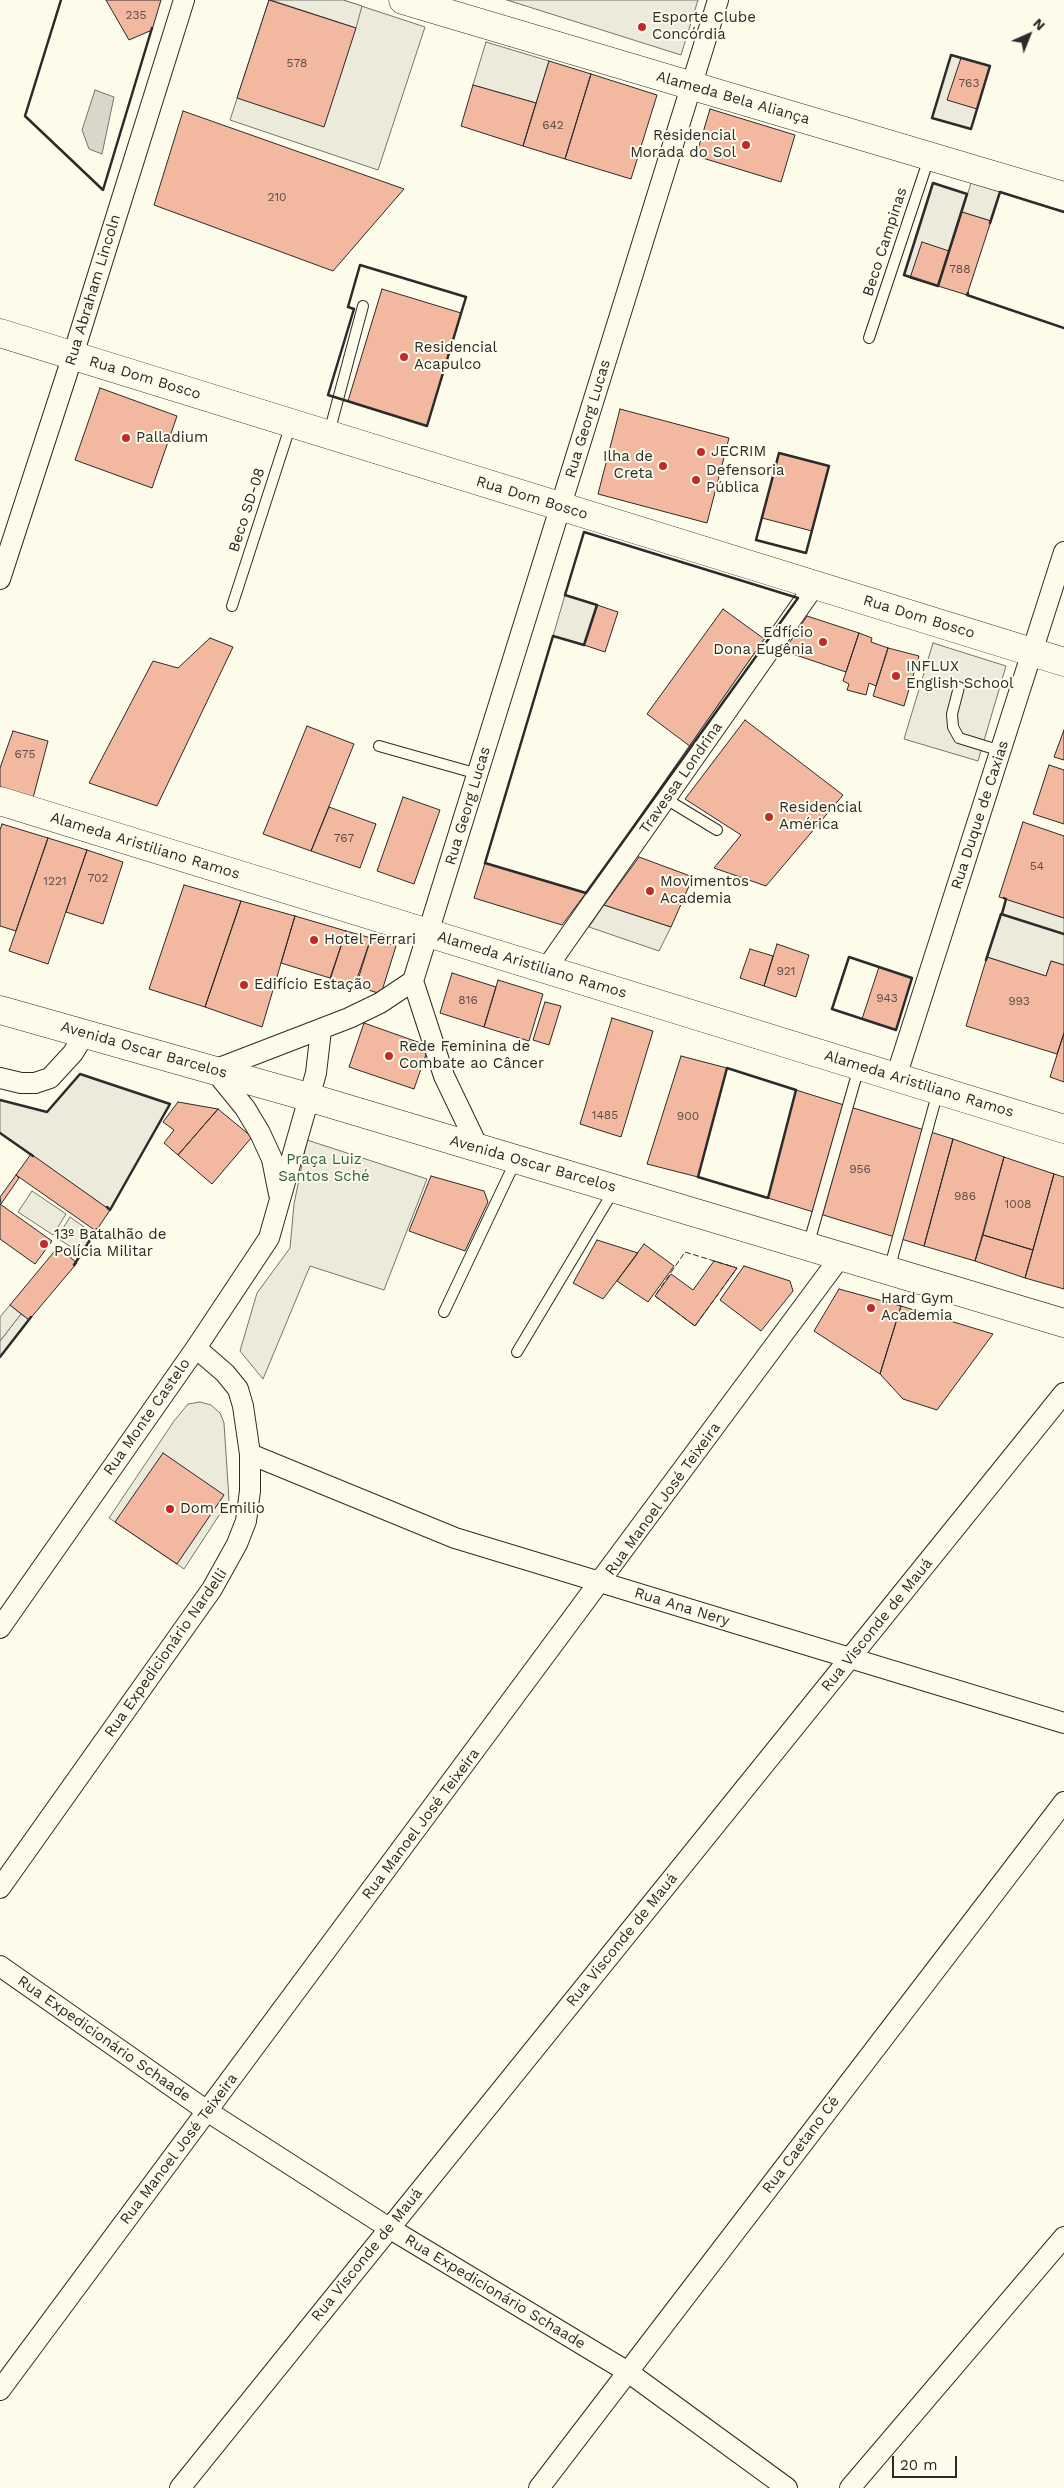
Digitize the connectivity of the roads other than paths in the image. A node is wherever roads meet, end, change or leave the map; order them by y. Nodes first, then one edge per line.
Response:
1 (184, 0) edge
2 (403, 0) edge
3 (718, 0) edge
4 (692, 87) junction
5 (930, 154) junction
6 (1064, 196) edge
7 (363, 306) dead end
8 (0, 333) edge
9 (870, 338) dead end
10 (73, 356) junction
11 (291, 423) junction
12 (328, 435) junction
13 (561, 506) junction
14 (1064, 552) edge
15 (0, 579) edge
16 (815, 585) junction
17 (232, 606) dead end
18 (1033, 652) junction
19 (1064, 662) edge
20 (959, 687) dead end
21 (378, 746) dead end
22 (1001, 751) junction
23 (478, 774) junction
24 (666, 800) junction
25 (0, 802) edge
26 (717, 830) dead end
27 (428, 933) junction
28 (546, 970) junction
29 (412, 981) junction
30 (0, 1010) edge
31 (321, 1030) junction
32 (85, 1033) junction
33 (860, 1066) junction
34 (214, 1070) junction
35 (896, 1077) junction
36 (0, 1078) edge
37 (938, 1090) junction
38 (308, 1097) junction
39 (1064, 1129) edge
40 (479, 1149) junction
41 (517, 1159) junction
42 (615, 1189) junction
43 (279, 1199) junction
44 (808, 1246) junction
45 (841, 1256) junction
46 (889, 1271) junction
47 (444, 1312) dead end
48 (1064, 1323) edge
49 (196, 1348) junction
50 (517, 1352) dead end
51 (1064, 1393) edge
52 (250, 1454) junction
53 (601, 1583) junction
54 (0, 1628) edge
55 (850, 1658) junction
56 (1064, 1722) edge
57 (1064, 1802) edge
58 (0, 1888) edge
59 (0, 1966) edge
60 (207, 2111) junction
61 (388, 2228) junction
62 (1064, 2237) edge
63 (628, 2372) junction
64 (0, 2390) edge
65 (180, 2488) edge
66 (539, 2488) edge
67 (787, 2488) edge
68 (850, 2488) edge

1 - 10 street, Rua Abraham Lincoln
2 - 4 main road, Alameda Bela Aliança
3 - 4 street, Rua Georg Lucas
4 - 5 main road, Alameda Bela Aliança
4 - 13 street, Rua Georg Lucas
5 - 6 main road, Alameda Bela Aliança
5 - 9 lane, Beco Campinas
7 - 12 lane
8 - 10 main road, Rua Dom Bosco
10 - 11 main road, Rua Dom Bosco
10 - 15 street, Rua Abraham Lincoln
11 - 12 main road, Rua Dom Bosco
11 - 17 lane, Beco SD-08
12 - 13 main road, Rua Dom Bosco
13 - 16 main road, Rua Dom Bosco
13 - 23 street, Rua Georg Lucas
14 - 18 street, Rua Duque de Caxias
16 - 18 main road, Rua Dom Bosco
16 - 24 street, Travessa Londrina
18 - 19 main road, Rua Dom Bosco
18 - 22 street, Rua Duque de Caxias
20 - 22 lane
21 - 23 lane
22 - 35 street, Rua Duque de Caxias
23 - 27 street, Rua Georg Lucas
24 - 26 lane
24 - 28 street, Travessa Londrina
25 - 27 main road, Alameda Aristiliano Ramos
27 - 28 main road, Alameda Aristiliano Ramos
27 - 29 street, Rua Georg Lucas
28 - 33 main road, Alameda Aristiliano Ramos
29 - 31 street
29 - 40 street
30 - 32 main road, Avenida Oscar Barcelos
31 - 34 street
31 - 38 street, Rua Monte Castelo
32 - 34 main road, Avenida Oscar Barcelos
32 - 36 street
33 - 35 main road, Alameda Aristiliano Ramos
33 - 44 lane
34 - 38 main road, Avenida Oscar Barcelos
34 - 43 street, Rua Monte Castelo
35 - 37 main road, Alameda Aristiliano Ramos
37 - 39 main road, Alameda Aristiliano Ramos
37 - 46 lane
38 - 40 main road, Avenida Oscar Barcelos
38 - 43 street, Rua Monte Castelo
40 - 41 main road, Avenida Oscar Barcelos
41 - 42 main road, Avenida Oscar Barcelos
41 - 47 lane
42 - 44 main road, Avenida Oscar Barcelos
42 - 50 lane
43 - 49 street, Rua Monte Castelo
44 - 45 main road, Avenida Oscar Barcelos
45 - 46 main road, Avenida Oscar Barcelos
45 - 53 street, Rua Manoel José Teixeira
46 - 48 main road, Avenida Oscar Barcelos
49 - 52 street, Rua Expedicionário Nardelli
49 - 54 street, Rua Monte Castelo
51 - 55 street, Rua Visconde de Mauá
52 - 53 street, Rua Ana Nery
52 - 58 street, Rua Expedicionário Nardelli
53 - 55 street, Rua Ana Nery
53 - 60 street, Rua Manoel José Teixeira
55 - 56 street, Rua Ana Nery
55 - 61 street, Rua Visconde de Mauá
57 - 63 street, Rua Caetano Cé
59 - 60 street, Rua Expedicionário Schaade
60 - 61 street, Rua Expedicionário Schaade
60 - 64 street, Rua Manoel José Teixeira
61 - 63 street, Rua Expedicionário Schaade
61 - 65 street, Rua Visconde de Mauá
62 - 68 street
63 - 66 street, Rua Caetano Cé
63 - 67 street, Rua Expedicionário Schaade

